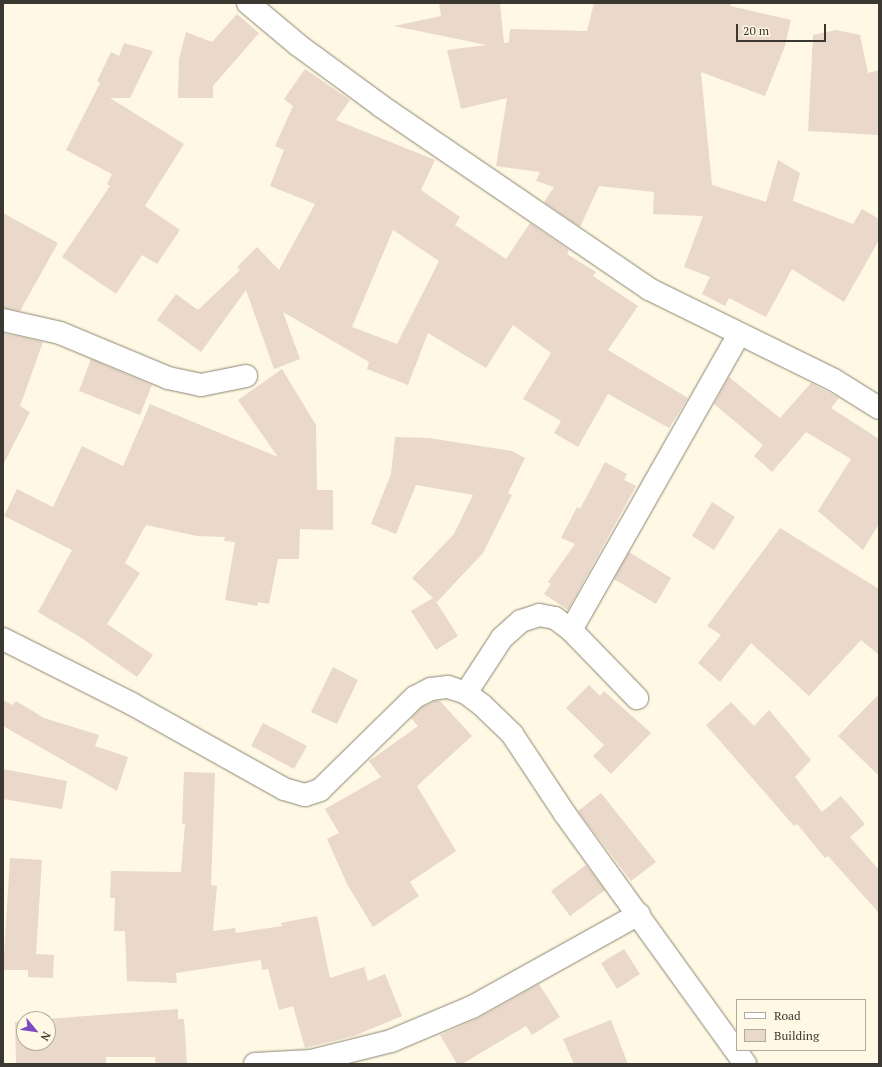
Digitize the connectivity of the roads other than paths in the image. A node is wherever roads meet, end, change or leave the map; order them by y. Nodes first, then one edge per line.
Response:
1 (248, 3) edge
2 (3, 320) edge
3 (739, 334) junction
4 (246, 376) dead end
5 (879, 408) edge
6 (571, 630) junction
7 (3, 639) edge
8 (466, 693) junction
9 (637, 698) dead end
10 (639, 914) junction
11 (740, 1062) edge
12 (256, 1064) edge

1 - 3 street
2 - 4 street
3 - 5 street
3 - 6 street
6 - 8 street
6 - 9 street
7 - 8 street
8 - 10 street
10 - 11 street
10 - 12 street

